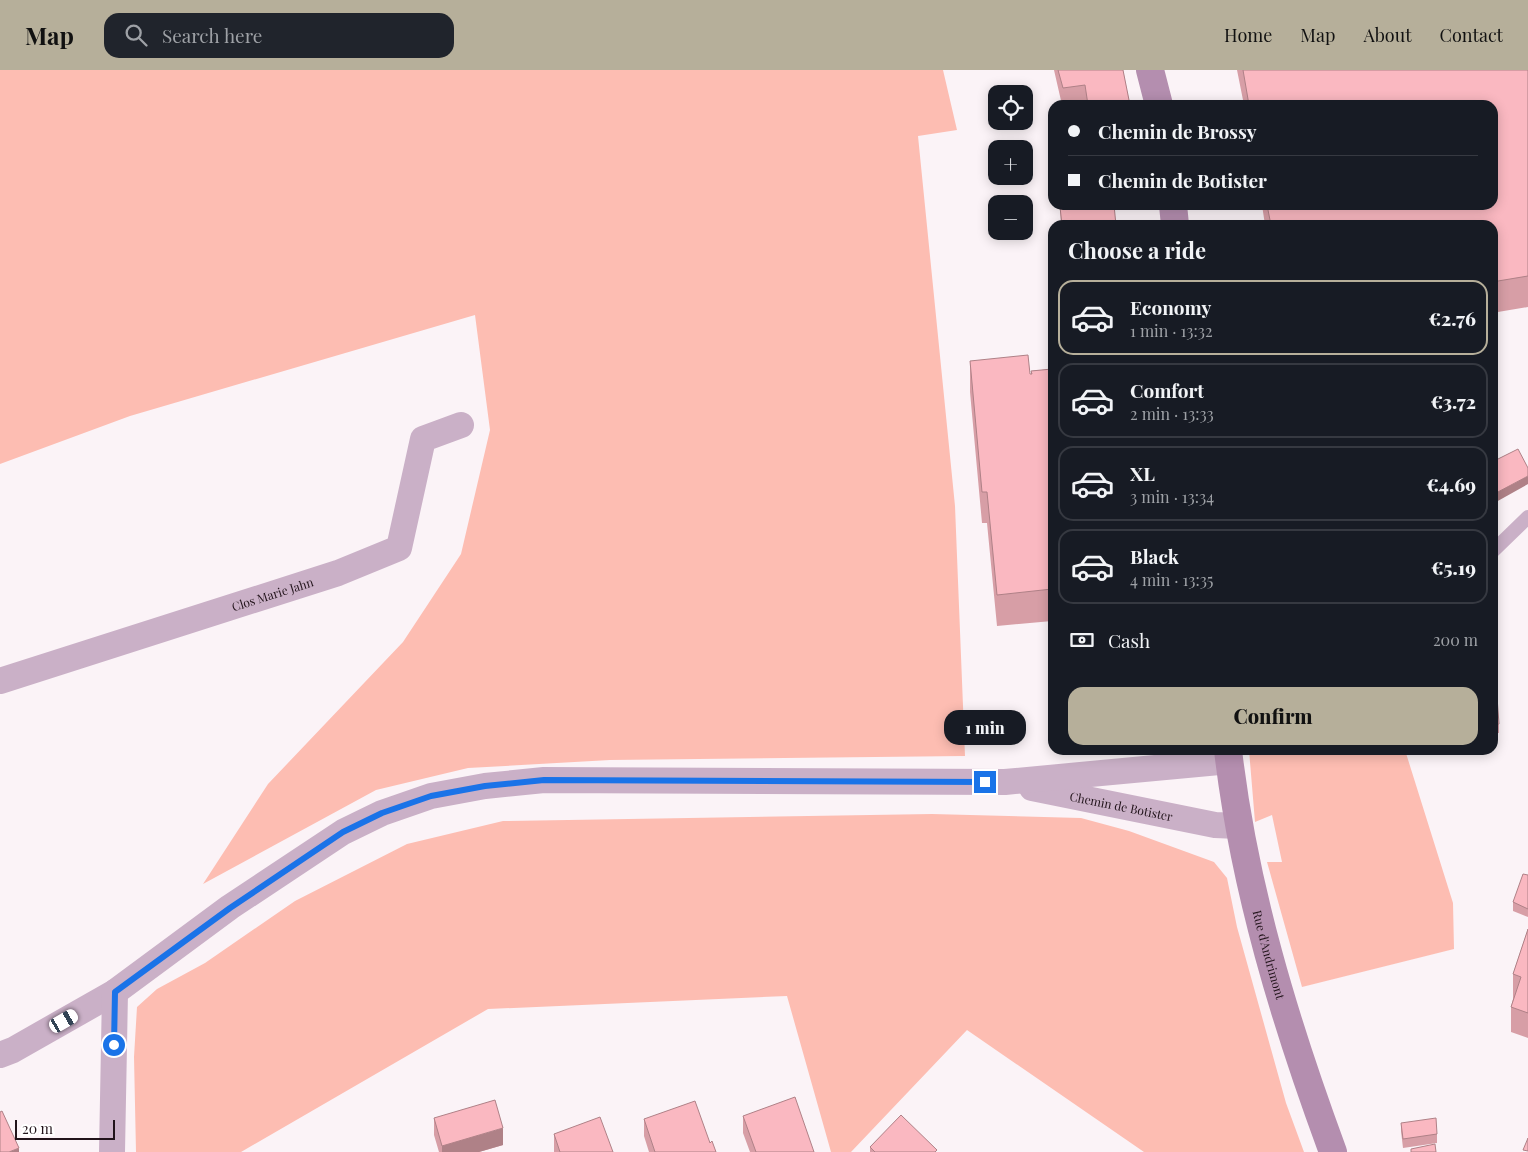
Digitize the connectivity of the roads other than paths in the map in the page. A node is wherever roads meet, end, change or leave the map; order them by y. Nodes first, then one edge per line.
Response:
1 (1150, 70) edge
2 (1158, 100) edge
3 (460, 425) dead end
4 (1528, 517) edge
5 (1498, 546) edge
6 (0, 681) edge
7 (1229, 755) edge
8 (1005, 782) junction
9 (1238, 826) junction
10 (115, 992) junction
11 (0, 1055) edge
12 (112, 1152) edge
13 (1333, 1152) edge

1 - 2 street
3 - 6 street, Clos Marie Jahn
4 - 5 lane
7 - 8 street, Chemin de Botister
7 - 9 street, Rue d'Andrimont
8 - 9 street, Chemin de Botister
8 - 10 street, Chemin de Botister
9 - 13 street, Rue d'Andrimont
10 - 11 street, Chemin de Botister
10 - 12 street

